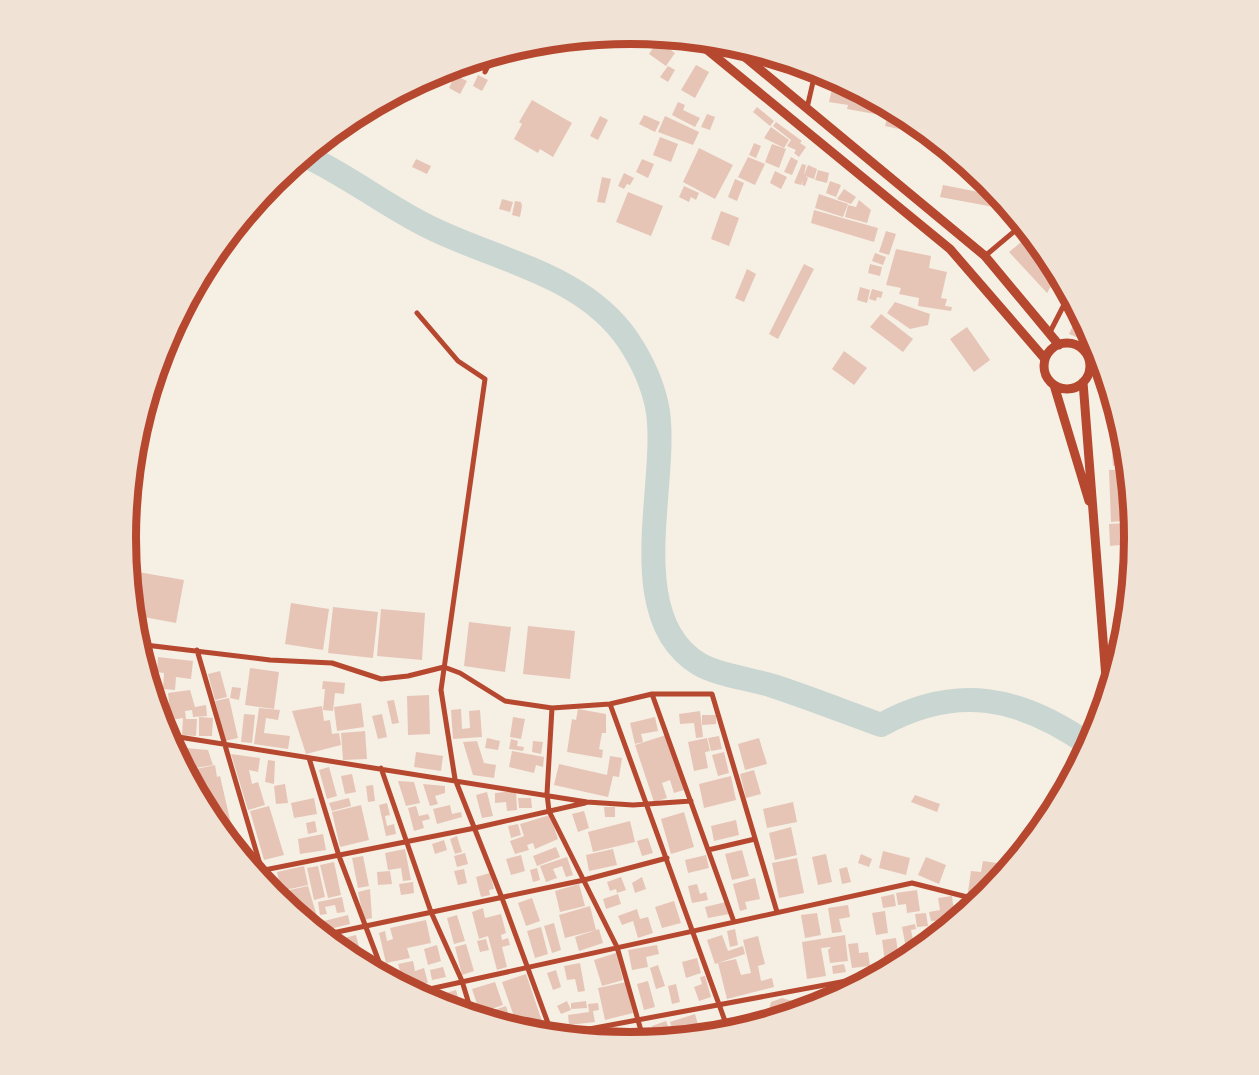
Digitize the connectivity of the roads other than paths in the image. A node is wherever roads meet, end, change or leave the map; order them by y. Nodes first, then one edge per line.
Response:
1 (708, 50) edge
2 (746, 57) edge
3 (489, 64) edge
4 (485, 72) dead end
5 (814, 79) edge
6 (807, 108) junction
7 (1016, 230) edge
8 (985, 256) junction
9 (1064, 303) edge
10 (417, 313) dead end
11 (1048, 334) junction
12 (1059, 345) junction
13 (1078, 346) junction
14 (1086, 349) edge
15 (1045, 359) junction
16 (1089, 371) junction
17 (1094, 371) edge
18 (1083, 382) junction
19 (1054, 385) junction
20 (1094, 515) junction
21 (147, 645) edge
22 (197, 650) junction
23 (444, 667) junction
24 (1105, 670) edge
25 (652, 694) junction
26 (610, 704) junction
27 (552, 708) junction
28 (177, 737) edge
29 (223, 743) junction
30 (309, 758) junction
31 (381, 768) junction
32 (455, 779) junction
33 (547, 794) junction
34 (691, 801) junction
35 (587, 802) junction
36 (647, 804) junction
37 (549, 812) junction
38 (475, 828) junction
39 (755, 838) junction
40 (406, 842) junction
41 (708, 850) junction
42 (339, 856) junction
43 (254, 858) edge
44 (667, 858) junction
45 (265, 871) edge
46 (584, 880) junction
47 (968, 897) edge
48 (502, 898) junction
49 (431, 912) junction
50 (777, 912) junction
51 (734, 922) junction
52 (363, 926) junction
53 (693, 930) junction
54 (334, 933) edge
55 (617, 947) junction
56 (379, 963) edge
57 (527, 968) junction
58 (849, 980) edge
59 (462, 981) junction
60 (429, 989) edge
61 (720, 1003) junction
62 (469, 1004) edge
63 (638, 1019) junction
64 (726, 1022) edge
65 (548, 1024) edge
66 (587, 1029) edge
67 (641, 1031) edge

1 - 15 main road
2 - 6 main road
3 - 4 street
5 - 6 street
6 - 8 main road
7 - 8 street
8 - 11 main road
9 - 11 street
10 - 23 street
11 - 12 main road
12 - 13 main road
12 - 15 main road
13 - 14 main road
13 - 16 main road
15 - 19 main road
16 - 17 main road
16 - 18 main road
18 - 19 main road
18 - 20 main road
19 - 20 main road
20 - 24 main road
21 - 22 street
22 - 23 street
22 - 29 street
23 - 27 street
23 - 32 street
25 - 26 street
25 - 34 street
25 - 39 street
26 - 27 street
26 - 36 street
27 - 33 street
28 - 29 street
29 - 30 street
29 - 43 street
30 - 31 street
30 - 42 street
31 - 32 street
31 - 40 street
32 - 33 street
32 - 38 street
33 - 35 street
33 - 37 street
34 - 36 street
34 - 41 street
35 - 36 street
35 - 37 street
36 - 44 street
37 - 38 street
37 - 46 street
38 - 40 street
38 - 48 street
39 - 41 street
39 - 50 street
40 - 42 street
40 - 49 street
41 - 51 street
42 - 45 street
42 - 52 street
44 - 46 street
44 - 53 street
46 - 48 street
46 - 55 street
47 - 50 street
48 - 49 street
48 - 57 street
49 - 52 street
49 - 59 street
50 - 51 street
51 - 53 street
52 - 54 street
52 - 56 street
53 - 55 street
53 - 61 street
55 - 57 street
55 - 63 street
57 - 59 street
57 - 65 street
58 - 61 street
59 - 60 street
59 - 62 street
61 - 63 street
61 - 64 street
63 - 66 street
63 - 67 street

